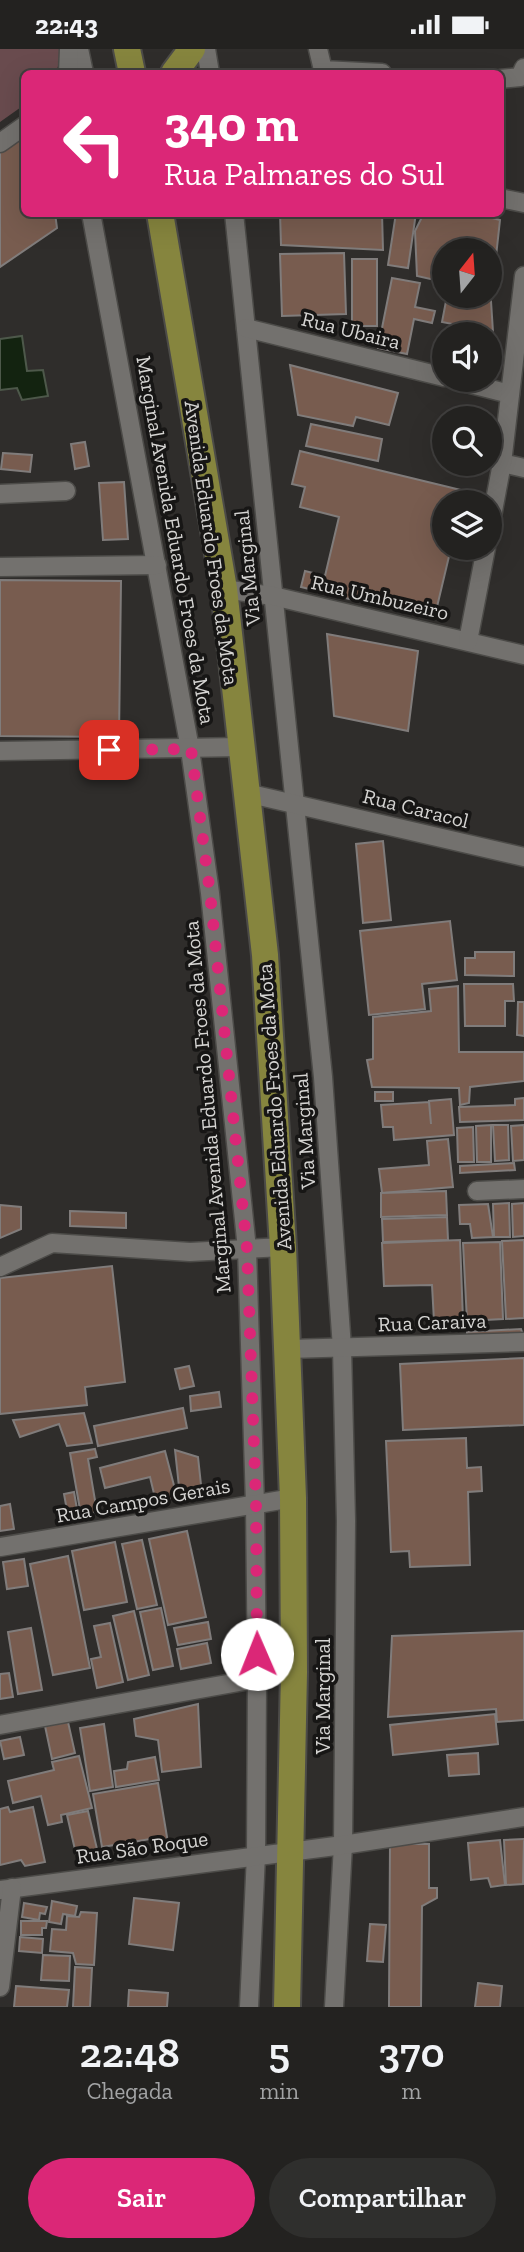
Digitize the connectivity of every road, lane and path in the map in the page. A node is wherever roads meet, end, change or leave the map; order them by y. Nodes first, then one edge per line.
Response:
1 (69, 49) edge
2 (79, 49) edge
3 (127, 49) edge
4 (192, 49) edge
5 (206, 49) edge
6 (318, 49) edge
7 (524, 68) edge
8 (68, 70) edge
9 (83, 70) edge
10 (131, 70) edge
11 (176, 70) edge
12 (210, 70) edge
13 (338, 70) edge
14 (504, 79) edge
15 (21, 128) edge
16 (0, 143) edge
17 (504, 199) edge
18 (524, 203) edge
19 (92, 217) edge
20 (161, 217) edge
21 (234, 217) edge
22 (523, 286) edge
23 (246, 328) junction
24 (432, 374) edge
25 (502, 392) edge
26 (510, 394) junction
27 (502, 463) joint
28 (524, 468) edge
29 (66, 491) dead end
30 (0, 494) edge
31 (484, 560) edge
32 (158, 565) junction
33 (0, 567) edge
34 (224, 589) junction
35 (273, 596) junction
36 (468, 641) junction
37 (524, 655) edge
38 (241, 747) junction
39 (191, 749) junction
40 (0, 751) edge
41 (246, 793) junction
42 (296, 802) junction
43 (524, 857) edge
44 (524, 1189) edge
45 (477, 1191) dead end
46 (284, 1247) junction
47 (247, 1249) junction
48 (0, 1267) edge
49 (524, 1342) edge
50 (342, 1348) junction
51 (289, 1349) junction
52 (293, 1498) junction
53 (256, 1504) junction
54 (0, 1547) edge
55 (294, 1672) junction
56 (257, 1679) junction
57 (0, 1725) edge
58 (524, 1817) edge
59 (343, 1845) junction
60 (291, 1850) junction
61 (256, 1855) junction
62 (6, 1889) edge
63 (0, 1987) edge
64 (249, 2007) edge
65 (287, 2007) edge
66 (334, 2007) edge

1 - 8 street
2 - 9 street
3 - 10 highway
4 - 11 highway
5 - 12 street
6 - 13 street
7 - 14 street
15 - 16 street
17 - 18 street
19 - 32 street, Marginal Avenida Eduardo Froes da Mota
20 - 34 highway, Avenida Eduardo Froes da Mota
21 - 23 street, Via Marginal
22 - 26 street
23 - 24 street, Rua Ubaira
23 - 35 street, Via Marginal
25 - 26 street
26 - 27 street
27 - 28 street
29 - 30 street
31 - 36 street
32 - 33 street
32 - 39 street, Marginal Avenida Eduardo Froes da Mota
34 - 35 street, Rua Umbuzeiro
34 - 38 highway, Avenida Eduardo Froes da Mota
35 - 36 street, Rua Umbuzeiro
35 - 42 street, Via Marginal
36 - 37 street, Rua Umbuzeiro
38 - 39 street
38 - 41 highway, Avenida Eduardo Froes da Mota
39 - 40 street
39 - 47 street, Marginal Avenida Eduardo Froes da Mota
41 - 42 street, Rua Caracol
41 - 46 highway, Avenida Eduardo Froes da Mota
42 - 43 street, Rua Caracol
42 - 50 street, Via Marginal
44 - 45 street
46 - 47 street
46 - 51 highway, Avenida Eduardo Froes da Mota
47 - 48 street
47 - 53 street, Marginal Avenida Eduardo Froes da Mota
49 - 50 street, Rua Caraiva
50 - 51 street, Rua Caraiva
50 - 59 street, Via Marginal
51 - 52 highway, Avenida Eduardo Froes da Mota
52 - 53 street, Rua Campos Gerais
52 - 55 highway, Avenida Eduardo Froes da Mota
53 - 54 street, Rua Campos Gerais
53 - 56 street, Marginal Avenida Eduardo Froes da Mota
55 - 56 street
55 - 60 highway, Avenida Eduardo Froes da Mota
56 - 57 street
56 - 61 street, Marginal Avenida Eduardo Froes da Mota
58 - 59 street, Rua São Roque
59 - 60 street, Rua São Roque
59 - 66 street, Via Marginal
60 - 61 street, Rua São Roque
60 - 65 highway, Avenida Eduardo Froes da Mota
61 - 62 street, Rua São Roque
61 - 64 street, Marginal Avenida Eduardo Froes da Mota
62 - 63 street

